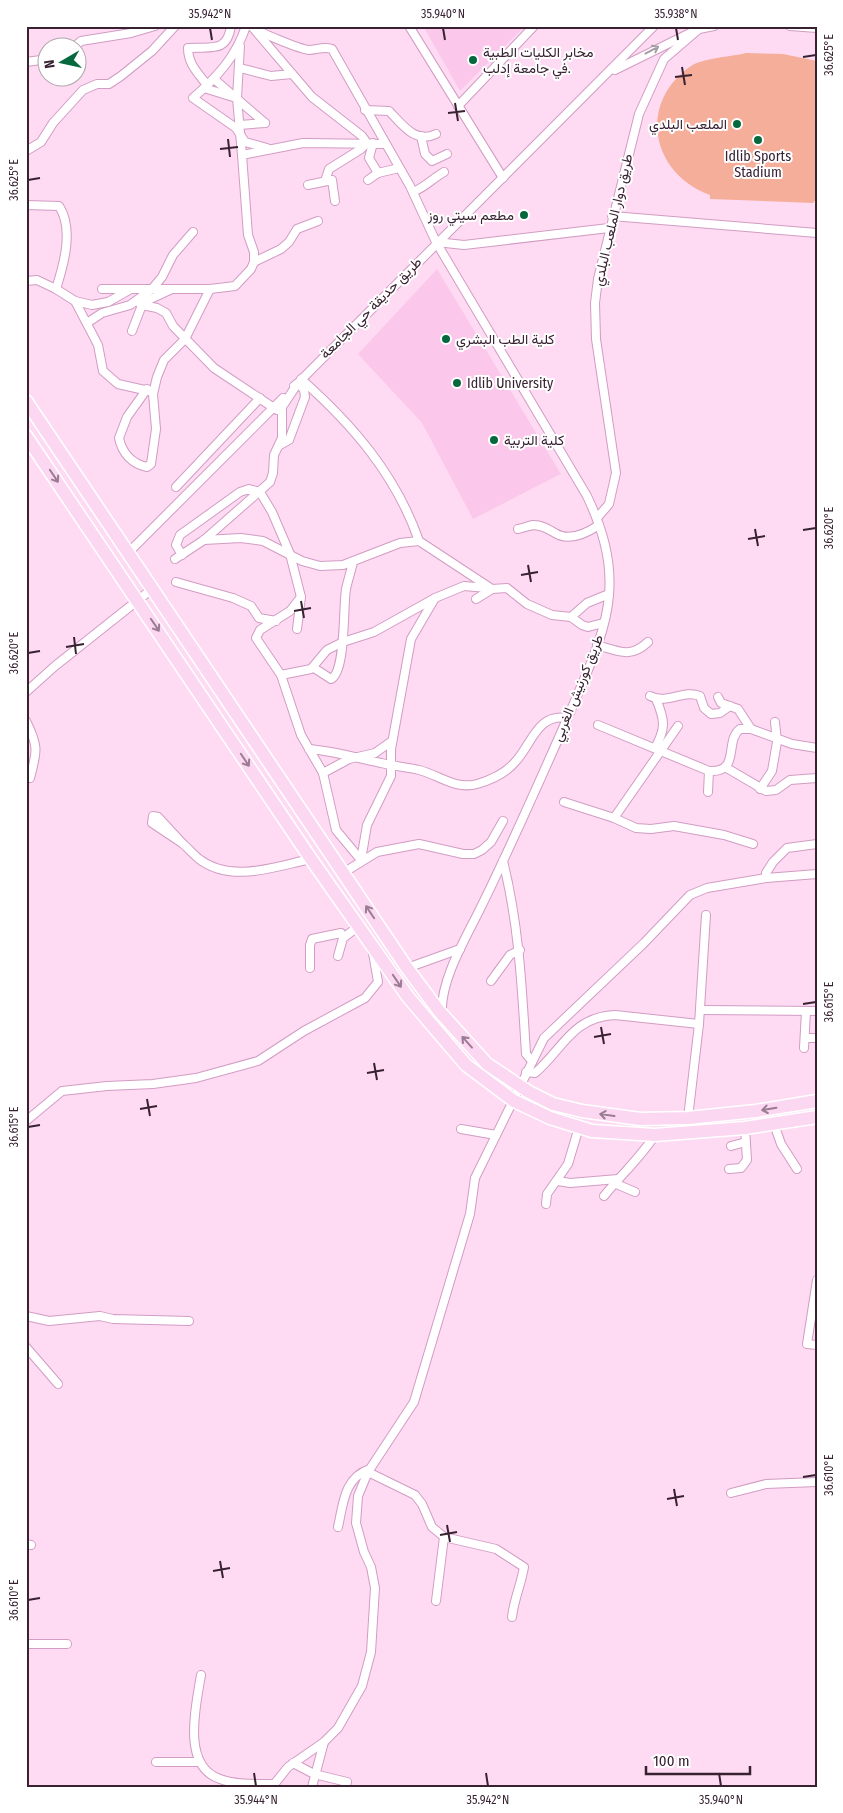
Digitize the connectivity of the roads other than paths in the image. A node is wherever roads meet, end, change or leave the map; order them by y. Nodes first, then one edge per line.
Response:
1 (151, 26) edge
2 (155, 26) edge
3 (175, 26) edge
4 (232, 26) edge
5 (409, 26) edge
6 (534, 26) edge
7 (654, 26) edge
8 (714, 26) edge
9 (790, 26) edge
10 (250, 27) edge
11 (695, 28) edge
12 (817, 28) edge
13 (127, 29) edge
14 (88, 39) edge
15 (240, 44) junction
16 (240, 68) junction
17 (609, 73) junction
18 (292, 74) junction
19 (214, 79) junction
20 (205, 87) junction
21 (237, 98) junction
22 (458, 106) junction
23 (365, 110) junction
24 (239, 125) junction
25 (436, 134) dead end
26 (240, 135) junction
27 (421, 136) junction
28 (370, 143) junction
29 (384, 144) junction
30 (271, 149) junction
31 (26, 151) edge
32 (447, 154) dead end
33 (242, 155) junction
34 (399, 168) junction
35 (444, 172) dead end
36 (378, 174) junction
37 (503, 178) junction
38 (368, 180) dead end
39 (325, 181) junction
40 (308, 186) dead end
41 (413, 192) junction
42 (335, 201) dead end
43 (26, 205) edge
44 (612, 216) junction
45 (318, 221) dead end
46 (609, 228) junction
47 (193, 232) dead end
48 (817, 232) edge
49 (436, 242) junction
50 (254, 262) junction
51 (26, 281) edge
52 (56, 289) junction
53 (102, 289) dead end
54 (131, 289) junction
55 (152, 289) junction
56 (171, 289) junction
57 (210, 289) junction
58 (75, 301) junction
59 (139, 304) junction
60 (87, 323) junction
61 (132, 331) dead end
62 (185, 339) junction
63 (299, 381) junction
64 (150, 392) junction
65 (260, 398) junction
66 (26, 401) edge
67 (277, 410) junction
68 (26, 436) edge
69 (280, 445) junction
70 (176, 487) dead end
71 (260, 492) junction
72 (598, 522) junction
73 (518, 529) dead end
74 (204, 540) junction
75 (419, 541) junction
76 (128, 553) junction
77 (290, 554) junction
78 (353, 562) junction
79 (176, 582) dead end
80 (152, 589) junction
81 (492, 589) junction
82 (609, 594) junction
83 (301, 597) junction
84 (435, 598) junction
85 (138, 599) junction
86 (476, 599) dead end
87 (571, 617) junction
88 (276, 621) junction
89 (603, 623) junction
90 (297, 630) dead end
91 (343, 642) junction
92 (648, 642) dead end
93 (597, 645) junction
94 (314, 668) junction
95 (281, 675) junction
96 (26, 692) edge
97 (718, 697) dead end
98 (730, 706) junction
99 (567, 718) junction
100 (26, 721) edge
101 (775, 722) dead end
102 (598, 725) dead end
103 (678, 726) dead end
104 (751, 729) junction
105 (777, 738) junction
106 (392, 741) junction
107 (817, 748) edge
108 (309, 749) junction
109 (658, 750) junction
110 (357, 756) junction
111 (391, 765) junction
112 (725, 767) junction
113 (709, 771) junction
114 (323, 773) junction
115 (771, 774) junction
116 (26, 776) edge
117 (817, 778) edge
118 (786, 782) junction
119 (760, 789) junction
120 (708, 792) dead end
121 (564, 802) dead end
122 (614, 818) junction
123 (503, 821) dead end
124 (182, 843) dead end
125 (753, 844) dead end
126 (817, 844) edge
127 (311, 859) junction
128 (361, 860) junction
129 (503, 861) junction
130 (344, 873) junction
131 (817, 874) edge
132 (766, 878) junction
133 (706, 915) dead end
134 (359, 926) junction
135 (344, 938) junction
136 (370, 941) junction
137 (460, 949) junction
138 (520, 950) junction
139 (338, 956) dead end
140 (310, 968) dead end
141 (408, 968) junction
142 (491, 981) dead end
143 (700, 1010) junction
144 (806, 1011) junction
145 (817, 1011) edge
146 (442, 1014) junction
147 (699, 1024) junction
148 (805, 1038) junction
149 (817, 1038) edge
150 (804, 1048) dead end
151 (532, 1061) junction
152 (526, 1072) junction
153 (519, 1085) junction
154 (514, 1101) junction
155 (817, 1101) edge
156 (817, 1117) edge
157 (688, 1118) junction
158 (26, 1121) edge
159 (774, 1124) junction
160 (579, 1127) junction
161 (745, 1128) junction
162 (461, 1129) dead end
163 (656, 1134) junction
164 (496, 1135) junction
165 (746, 1142) junction
166 (731, 1146) dead end
167 (729, 1169) dead end
168 (797, 1169) dead end
169 (558, 1181) junction
170 (616, 1181) junction
171 (635, 1192) dead end
172 (604, 1196) dead end
173 (546, 1204) dead end
174 (817, 1280) edge
175 (26, 1316) edge
176 (189, 1321) dead end
177 (817, 1345) edge
178 (26, 1347) edge
179 (58, 1384) dead end
180 (369, 1471) junction
181 (817, 1482) edge
182 (731, 1493) dead end
183 (338, 1527) dead end
184 (444, 1537) junction
185 (436, 1601) dead end
186 (512, 1617) dead end
187 (26, 1644) edge
188 (68, 1644) dead end
189 (201, 1675) dead end
190 (324, 1742) junction
191 (156, 1762) dead end
192 (199, 1762) junction
193 (293, 1763) junction
194 (314, 1774) junction
195 (347, 1782) dead end
196 (273, 1786) edge
197 (312, 1787) edge

1 - 2 street
1 - 13 street
3 - 31 street
4 - 20 street
5 - 22 street
6 - 22 street
7 - 17 street, طريق حديقة حي الجامعة
8 - 11 street, طريق حديقة حي الجامعة
9 - 12 street
10 - 15 street
10 - 18 street
10 - 23 street, طريق كورنيش الغربي
17 -> 11 street, طريق حديقة حي الجامعة
11 - 44 street, طريق دوار الملعب البلدي
13 - 14 street
15 - 16 street
15 - 19 street
16 - 18 street
16 - 21 street
17 - 37 street, طريق حديقة حي الجامعة
18 - 28 street
19 - 20 street
19 - 21 street
20 - 21 street
20 - 26 street
21 - 24 street
21 - 24 street
22 - 37 street
23 - 27 street
23 - 29 street, طريق كورنيش الغربي
24 - 26 street
25 - 27 street
26 - 30 street
26 - 33 street
27 - 32 street
28 - 29 street
28 - 30 street
28 - 36 street
28 - 39 street
29 - 34 street, طريق كورنيش الغربي
30 - 33 street
33 - 50 street
34 - 36 street
34 - 41 street, طريق كورنيش الغربي
35 - 41 street
36 - 38 street
37 - 49 street, طريق حديقة حي الجامعة
39 - 40 street
39 - 42 street
41 - 49 street, طريق كورنيش الغربي
43 - 52 street
44 - 46 street, طريق دوار الملعب البلدي
44 - 48 street
45 - 50 street
46 - 49 street
46 - 72 street, طريق دوار الملعب البلدي
47 - 55 street
49 - 63 street, طريق حديقة حي الجامعة
49 - 72 street, طريق كورنيش الغربي
50 - 57 street
51 - 52 street
52 - 58 street
53 - 54 street
54 - 55 street
54 - 58 street
55 - 56 street
55 - 59 street
56 - 57 street
56 - 59 street
57 - 62 street
58 - 60 street
59 - 60 street
59 - 61 street
59 - 62 street
60 - 64 street
62 - 64 street
62 - 65 street
63 - 67 street, طريق حديقة حي الجامعة
63 - 69 street
63 - 75 street
64 - 64 street
65 - 67 street
65 - 70 street
66 - 76 main road
67 - 69 street, طريق حديقة حي الجامعة
67 - 76 street
68 -> 85 main road
69 - 71 street, طريق حديقة حي الجامعة
71 - 74 street, طريق حديقة حي الجامعة
71 - 74 street, طريق حديقة حي الجامعة
71 - 77 street
72 - 73 street
72 - 82 street, طريق كورنيش الغربي
74 - 77 street
75 - 78 street
75 - 81 street
76 - 80 main road
77 - 78 street
77 - 83 street
78 - 91 street
79 - 88 street
80 - 85 street
80 - 130 main road
81 - 84 street
81 - 86 street
81 - 87 street
82 - 87 street
82 - 89 street, طريق كورنيش الغربي
83 - 88 street
83 - 90 street
84 - 91 street
84 - 106 street
85 - 96 street
85 -> 127 main road
87 - 89 street
88 - 95 street
89 - 93 street, طريق كورنيش الغربي
91 - 94 street
91 - 94 street
92 - 93 street
93 - 99 street, طريق كورنيش الغربي
94 - 95 street
95 - 108 street
97 - 98 street
98 - 104 street
98 - 109 street
99 - 111 street
99 - 129 street, طريق كورنيش الغربي
100 - 116 street
101 - 105 street
102 - 109 street
103 - 109 street
104 - 105 street
104 - 112 street
105 - 107 street
105 - 115 street
106 - 110 street
106 - 111 street
108 - 110 street
108 - 114 street
109 - 113 street
109 - 122 street
110 - 111 street
110 - 114 street
111 - 128 street
112 - 113 street
112 - 119 street
113 - 120 street
114 - 128 street
115 - 118 street
115 - 119 street
117 - 118 street
118 - 119 street
121 - 122 street
122 - 125 street
123 - 128 street
124 - 127 street
126 - 132 street
127 - 134 main road
128 - 130 street
129 - 137 street, طريق كورنيش الغربي
129 - 138 street
141 -> 130 main road
131 - 132 street
132 - 151 street
133 - 143 street
134 - 135 street
134 - 136 main road
135 - 139 street
135 - 140 street
136 -> 154 main road
136 - 158 street
137 - 141 street
137 - 146 street, طريق كورنيش الغربي
138 - 142 street
138 - 151 street
141 - 146 main road
143 - 144 street
143 - 147 street
144 - 145 street
144 - 148 street
153 -> 146 main road
147 - 152 street
147 - 157 street
148 - 149 street
148 - 150 street
151 - 152 street
152 - 153 street
153 - 154 street
157 -> 153 main road
154 - 160 main road
154 - 164 street
155 -> 157 main road
156 - 159 main road
159 - 161 main road
159 - 168 street
160 - 163 main road
160 - 169 street
161 - 163 main road
161 - 165 street
162 - 164 street
163 - 170 street
164 - 180 street
165 - 166 street
165 - 167 street
169 - 170 street
169 - 173 street
170 - 171 street
170 - 172 street
174 - 177 street
175 - 176 street
178 - 179 street
180 - 183 street
180 - 184 street
180 - 190 street
181 - 182 street
184 - 185 street
184 - 186 street
187 - 188 street
189 - 192 street
190 - 193 street
190 - 194 street
191 - 192 street
192 - 196 street
193 - 194 street
193 - 196 street
194 - 195 street
194 - 197 street

